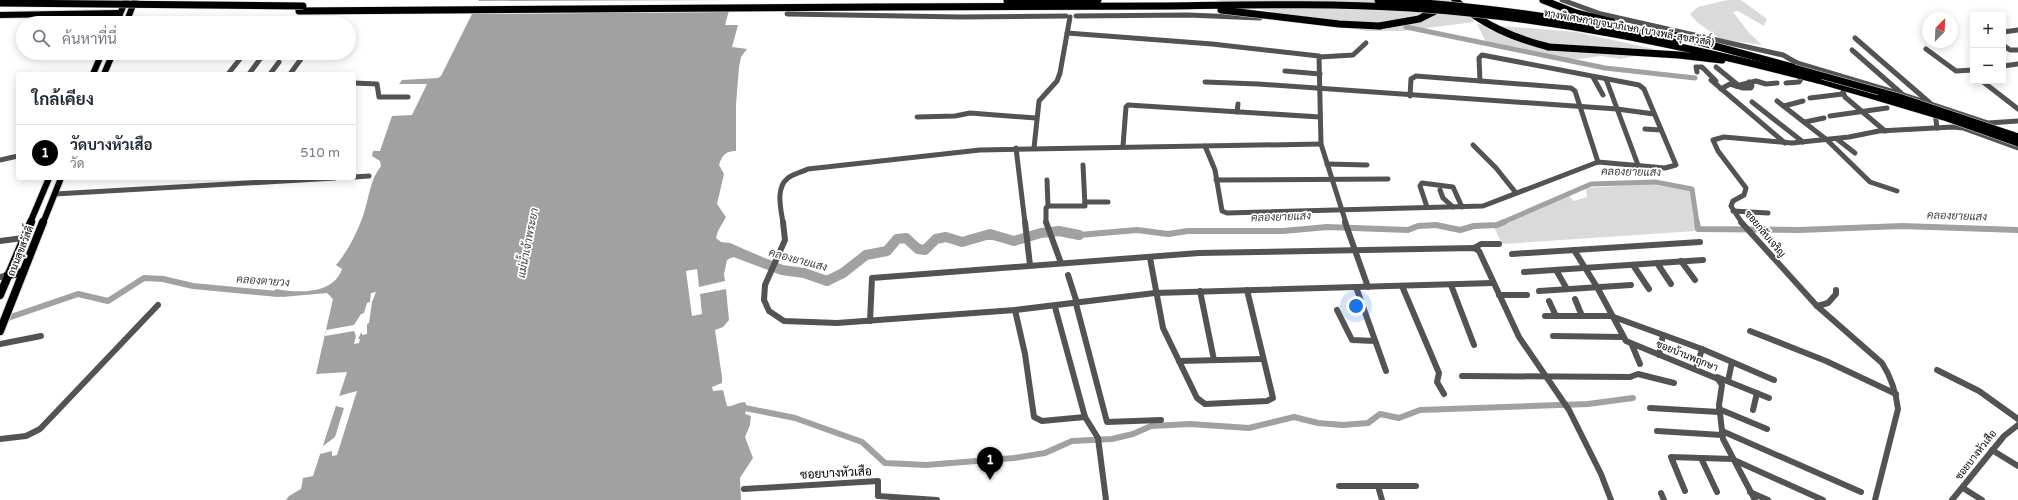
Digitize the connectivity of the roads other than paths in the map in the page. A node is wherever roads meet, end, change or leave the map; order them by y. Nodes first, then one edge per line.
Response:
1 (48, 0) edge
2 (1061, 0) edge
3 (1080, 0) edge
4 (1098, 0) edge
5 (1378, 0) edge
6 (1451, 0) edge
7 (1455, 0) edge
8 (1543, 0) edge
9 (1562, 0) edge
10 (125, 1) edge
11 (135, 1) edge
12 (0, 3) edge
13 (1015, 6) junction
14 (0, 8) edge
15 (120, 13) junction
16 (787, 14) dead end
17 (0, 15) edge
18 (119, 16) edge
19 (129, 16) edge
20 (1071, 16) junction
21 (1260, 18) dead end
22 (2018, 30) edge
23 (2006, 32) edge
24 (1067, 33) junction
25 (1855, 38) dead end
26 (1366, 43) dead end
27 (2006, 47) edge
28 (1926, 49) dead end
29 (1852, 50) dead end
30 (2018, 50) edge
31 (1320, 58) junction
32 (99, 60) edge
33 (110, 60) edge
34 (239, 60) edge
35 (259, 60) edge
36 (300, 60) edge
37 (279, 62) dead end
38 (1797, 63) junction
39 (2018, 64) edge
40 (2012, 65) junction
41 (2006, 66) edge
42 (1716, 67) dead end
43 (1804, 70) junction
44 (2018, 70) edge
45 (1285, 71) dead end
46 (94, 72) edge
47 (105, 72) edge
48 (230, 72) edge
49 (250, 72) edge
50 (272, 72) edge
51 (291, 72) edge
52 (1697, 72) dead end
53 (1970, 72) edge
54 (1320, 74) junction
55 (1593, 77) junction
56 (1606, 80) junction
57 (1711, 80) dead end
58 (1818, 80) junction
59 (1480, 81) junction
60 (1206, 82) dead end
61 (356, 83) edge
62 (1777, 83) dead end
63 (1786, 83) dead end
64 (1986, 84) edge
65 (1737, 86) junction
66 (1319, 88) junction
67 (1723, 88) junction
68 (1603, 95) dead end
69 (1904, 95) junction
70 (1410, 96) junction
71 (408, 97) dead end
72 (1810, 98) dead end
73 (1777, 101) dead end
74 (1803, 101) dead end
75 (1752, 102) dead end
76 (1238, 104) dead end
77 (1932, 104) junction
78 (1784, 106) junction
79 (1579, 107) junction
80 (1887, 108) dead end
81 (1617, 109) junction
82 (2018, 109) edge
83 (1862, 111) junction
84 (1237, 112) junction
85 (1654, 114) junction
86 (1830, 116) dead end
87 (917, 117) dead end
88 (1320, 117) junction
89 (1036, 118) junction
90 (1824, 118) dead end
91 (2018, 121) edge
92 (1805, 122) junction
93 (1937, 128) junction
94 (1645, 129) dead end
95 (1661, 130) junction
96 (1885, 131) junction
97 (2018, 137) edge
98 (1837, 139) junction
99 (1827, 140) junction
100 (1803, 142) junction
101 (1785, 143) junction
102 (1321, 144) junction
103 (2018, 144) edge
104 (1473, 145) dead end
105 (1123, 146) junction
106 (1205, 146) junction
107 (1016, 148) junction
108 (1034, 148) junction
109 (2018, 148) edge
110 (1855, 153) dead end
111 (16, 156) edge
112 (0, 160) edge
113 (1598, 162) junction
114 (1327, 164) junction
115 (1082, 165) dead end
116 (1368, 165) dead end
117 (1638, 165) junction
118 (369, 176) dead end
119 (356, 177) edge
120 (1331, 179) junction
121 (1388, 179) dead end
122 (48, 180) edge
123 (60, 180) edge
124 (300, 180) edge
125 (1047, 180) dead end
126 (1216, 180) junction
127 (1440, 190) dead end
128 (1897, 191) dead end
129 (1516, 193) junction
130 (55, 194) junction
131 (1086, 202) junction
132 (1108, 202) dead end
133 (1048, 206) junction
134 (1427, 207) junction
135 (1454, 207) junction
136 (1462, 207) junction
137 (1341, 210) junction
138 (1733, 211) junction
139 (1768, 213) dead end
140 (24, 238) junction
141 (0, 241) edge
142 (1700, 242) dead end
143 (1499, 244) dead end
144 (1474, 248) junction
145 (1354, 249) junction
146 (1574, 250) junction
147 (1512, 254) dead end
148 (1150, 258) junction
149 (1703, 260) dead end
150 (1681, 261) junction
151 (1061, 263) junction
152 (1657, 263) junction
153 (1030, 265) junction
154 (1633, 265) junction
155 (1586, 268) junction
156 (1556, 270) junction
157 (23, 272) junction
158 (1524, 272) dead end
159 (8, 275) junction
160 (1068, 275) dead end
161 (0, 277) edge
162 (1695, 280) dead end
163 (1493, 283) junction
164 (1631, 284) dead end
165 (1672, 284) dead end
166 (1451, 285) junction
167 (1402, 286) junction
168 (1356, 287) junction
169 (1368, 287) junction
170 (1597, 287) junction
171 (1567, 289) junction
172 (1649, 289) dead end
173 (1247, 290) junction
174 (1836, 290) dead end
175 (1200, 291) junction
176 (1539, 292) dead end
177 (1155, 293) junction
178 (0, 295) edge
179 (1499, 295) junction
180 (1527, 295) dead end
181 (1575, 299) dead end
182 (1549, 301) dead end
183 (1076, 303) junction
184 (158, 305) dead end
185 (1817, 306) junction
186 (1055, 307) junction
187 (1015, 310) junction
188 (1337, 310) dead end
189 (1545, 316) dead end
190 (1556, 316) junction
191 (1582, 316) junction
192 (1612, 316) junction
193 (870, 321) junction
194 (1, 328) edge
195 (1750, 330) dead end
196 (1664, 335) junction
197 (41, 336) dead end
198 (1553, 336) dead end
199 (1622, 337) junction
200 (1375, 341) junction
201 (0, 344) edge
202 (1474, 345) dead end
203 (1632, 345) junction
204 (1702, 349) junction
205 (1659, 355) junction
206 (1263, 358) junction
207 (1214, 360) junction
208 (1179, 362) junction
209 (1732, 362) junction
210 (1640, 364) dead end
211 (1696, 369) junction
212 (1937, 370) dead end
213 (1386, 371) dead end
214 (1712, 375) junction
215 (1462, 376) dead end
216 (1545, 376) junction
217 (1774, 380) dead end
218 (1728, 381) junction
219 (1674, 383) dead end
220 (1757, 393) junction
221 (1444, 394) dead end
222 (1896, 394) junction
223 (1769, 398) dead end
224 (1650, 408) dead end
225 (1719, 410) junction
226 (1753, 410) dead end
227 (1085, 417) junction
228 (2018, 419) edge
229 (1161, 420) dead end
230 (2018, 425) edge
231 (1767, 429) dead end
232 (1657, 431) dead end
233 (1722, 433) junction
234 (0, 439) edge
235 (1992, 450) junction
236 (1701, 458) junction
237 (1733, 460) junction
238 (2018, 466) edge
239 (1339, 486) dead end
240 (1378, 486) junction
241 (1416, 486) dead end
242 (1963, 488) junction
243 (744, 489) dead end
244 (1685, 491) dead end
245 (1717, 492) dead end
246 (1750, 492) junction
247 (1861, 492) dead end
248 (1661, 493) dead end
249 (937, 500) edge
250 (1106, 500) edge
251 (1382, 500) edge
252 (1611, 500) edge
253 (1664, 500) edge
254 (1755, 500) edge
255 (1768, 500) edge
256 (1823, 500) edge
257 (1875, 500) edge
258 (1952, 500) edge
259 (1982, 500) edge

1 - 10 main road
2 - 20 street
3 - 20 street
4 - 12 highway, bridge
5 - 43 highway, ทางพิเศษกาญจนาภิเษก (บางพลี-สุขสวัสดิ์), bridge
6 - 13 highway, bridge
7 - 58 highway, bridge
8 - 43 highway, bridge
9 - 38 street
10 - 11 main road
10 - 15 main road
11 - 19 main road
13 - 14 highway, ทางพิเศษกาญจนาภิเษก (บางพลี-สุขสวัสดิ์), bridge
13 - 58 highway, ทางพิเศษกาญจนาภิเษก (บางพลี-สุขสวัสดิ์), bridge
15 - 17 main road
15 - 18 main road
16 - 20 street
20 - 21 street
20 - 24 street
22 - 23 street
24 - 31 street
24 - 89 street
25 - 77 street
26 - 31 street
27 - 30 street
28 - 53 street
29 - 69 street
31 - 54 street
32 - 46 main road
33 - 47 main road
34 - 48 street
35 - 49 street
36 - 51 street
37 - 50 street
38 - 63 street
38 - 69 street
39 - 40 street
40 - 41 street
40 - 44 street
42 - 65 street
43 - 97 highway, ทางพิเศษกาญจนาภิเษก (บางพลี-สุขสวัสดิ์), bridge
45 - 54 street
52 - 67 street
54 - 66 street
55 - 56 street
55 - 59 street
55 - 68 street
56 - 81 street
56 - 85 street
57 - 67 street
58 - 103 highway, ทางพิเศษกาญจนาภิเษก (บางพลี-สุขสวัสดิ์), bridge
59 - 70 street
59 - 79 street
60 - 66 street
61 - 71 street
62 - 65 street
64 - 82 street
65 - 67 street
66 - 70 street
66 - 88 street
67 - 101 street
69 - 77 street
70 - 79 street
72 - 83 street
73 - 78 street
74 - 78 street
75 - 100 street
76 - 84 street
77 - 91 street
77 - 93 street
78 - 92 street
79 - 81 street
79 - 113 street
80 - 83 street
81 - 85 street
81 - 117 street
83 - 86 street
83 - 96 street
84 - 88 street
84 - 105 street
85 - 95 street
87 - 89 street
88 - 102 street
89 - 108 street
90 - 92 street
92 - 99 street
93 - 96 street, ซอยกลับเจริญ
93 - 109 street, ซอยกลับเจริญ
94 - 95 street
95 - 117 street
96 - 98 street, ซอยกลับเจริญ
98 - 99 street, ซอยกลับเจริญ
98 - 110 street
99 - 100 street, ซอยกลับเจริญ
99 - 128 street
100 - 101 street, ซอยกลับเจริญ
101 - 138 street, ซอยกลับเจริญ
102 - 106 street
102 - 114 street
104 - 129 street
105 - 106 street
105 - 108 street
106 - 126 street
107 - 108 street
107 - 153 street
107 - 193 street
111 - 112 street
113 - 117 street
113 - 129 street
114 - 116 street
114 - 120 street
115 - 131 street
118 - 119 street
120 - 121 street
120 - 126 street
120 - 137 street
122 - 140 main road, ถนนสุขสวัสดิ์
123 - 130 main road, ถนนสุขสวัสดิ์
124 - 130 street
125 - 133 street
126 - 137 street
127 - 135 street
129 - 136 street
130 - 157 main road, ถนนสุขสวัสดิ์
131 - 132 street
131 - 133 street
133 - 151 street
134 - 135 street
134 - 136 street
134 - 137 street
135 - 136 street
137 - 145 street
138 - 139 street
138 - 185 street, ซอยกลับเจริญ
140 - 141 street
140 - 159 main road, ถนนสุขสวัสดิ์
142 - 146 street
143 - 144 street
144 - 145 street
144 - 163 street
145 - 148 street
145 - 169 street
146 - 147 street
146 - 155 street, ซอยบ้านพฤกษา
148 - 151 street
148 - 177 street
149 - 150 street
150 - 152 street
150 - 162 street
151 - 153 street
152 - 154 street
152 - 165 street
153 - 193 street
154 - 155 street
154 - 172 street
155 - 156 street
155 - 170 street, ซอยบ้านพฤกษา
156 - 158 street
156 - 171 street
157 - 159 main road
157 - 194 main road, ถนนสุขสวัสดิ์
159 - 161 street
159 - 178 main road, ถนนสุขสวัสดิ์
160 - 183 street
163 - 166 street
163 - 179 street
164 - 170 street
166 - 167 street
166 - 202 street
167 - 169 street
167 - 221 street
168 - 169 street
168 - 173 street
168 - 200 street
170 - 171 street
170 - 192 street, ซอยบ้านพฤกษา
171 - 176 street
173 - 175 street
173 - 206 street
174 - 185 street
175 - 177 street
175 - 207 street
177 - 183 street
177 - 208 street
179 - 180 street
179 - 216 street
181 - 191 street
182 - 190 street
183 - 186 street
183 - 229 street
184 - 234 street
185 - 222 street, ซอยกลับเจริญ
186 - 187 street
186 - 227 street
187 - 193 street
187 - 227 street
188 - 200 street
189 - 190 street
190 - 191 street
191 - 192 street
192 - 196 street
192 - 199 street, ซอยบ้านพฤกษา
195 - 222 street
196 - 204 street
196 - 205 street
197 - 201 street
198 - 199 street
199 - 203 street, ซอยบ้านพฤกษา
200 - 213 street
203 - 205 street, ซอยบ้านพฤกษา
203 - 210 street
204 - 209 street
204 - 211 street
205 - 211 street, ซอยบ้านพฤกษา
206 - 207 street
206 - 208 street
207 - 208 street
209 - 217 street
209 - 218 street
211 - 214 street, ซอยบ้านพฤกษา
212 - 228 street
214 - 218 street
214 - 225 street, ซอยบ้านพฤกษา
215 - 216 street
216 - 219 street
216 - 252 street
218 - 220 street
220 - 223 street
220 - 226 street
222 - 257 street, ซอยกลับเจริญ
224 - 225 street
225 - 231 street
225 - 233 street, ซอยบ้านพฤกษา
227 - 250 street
230 - 235 street, ซอยบางหัวเสือ
232 - 233 street
233 - 237 street, ซอยบ้านพฤกษา
233 - 247 street
235 - 238 street
235 - 242 street, ซอยบางหัวเสือ
236 - 237 street
236 - 244 street
236 - 245 street
237 - 246 street, ซอยบ้านพฤกษา
237 - 256 street
239 - 240 street
240 - 241 street
240 - 251 street
242 - 258 street, ซอยบางหัวเสือ
242 - 259 street
243 - 249 street, ซอยบางหัวเสือ
246 - 254 street, ซอยบ้านพฤกษา
246 - 255 street
248 - 253 street

